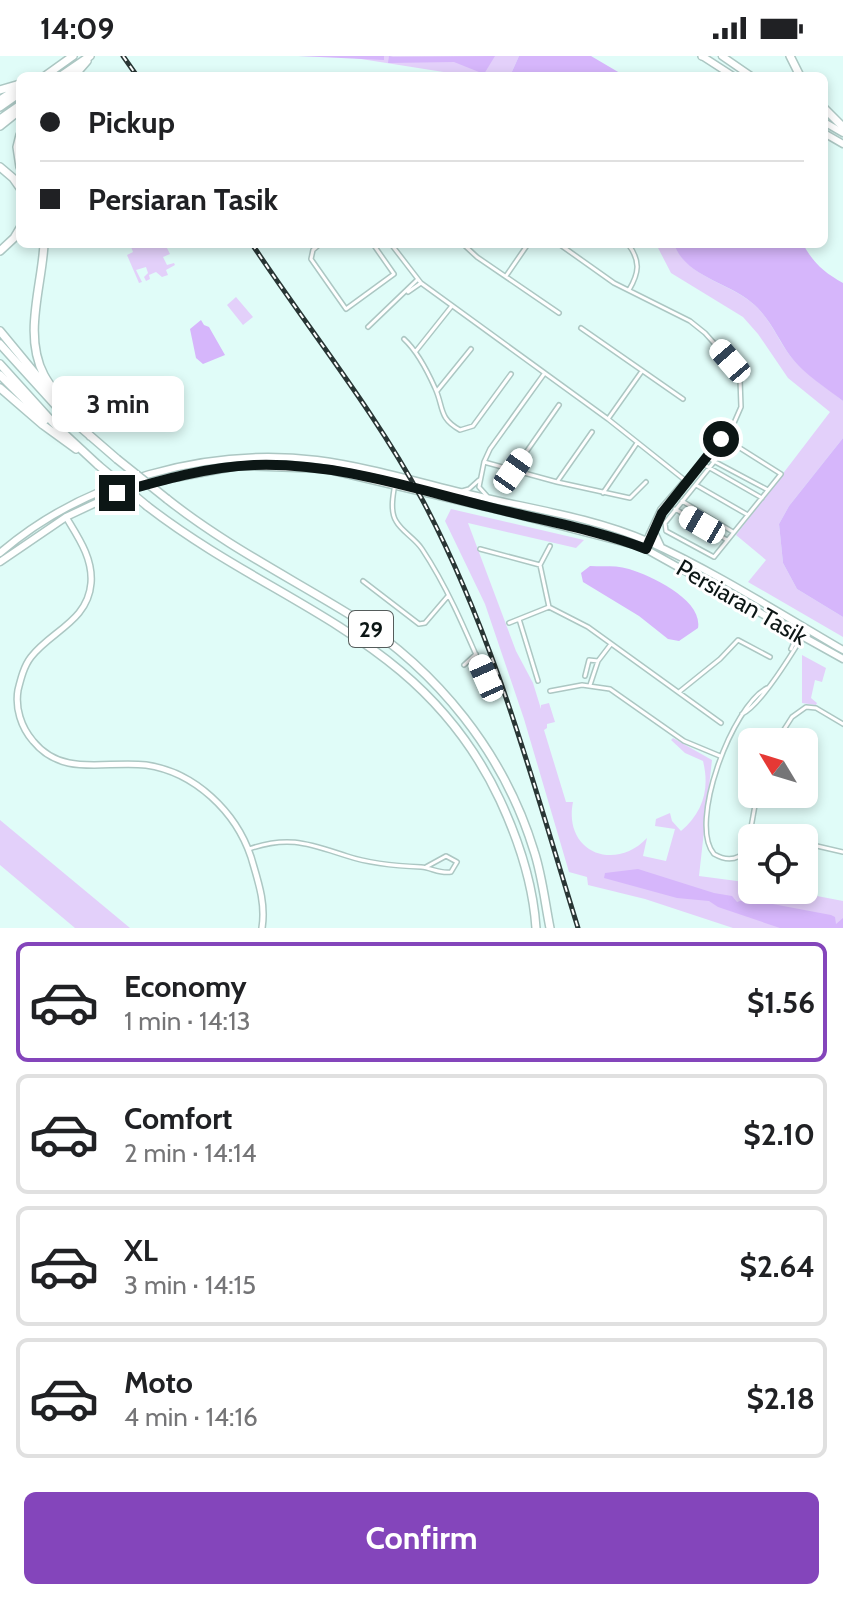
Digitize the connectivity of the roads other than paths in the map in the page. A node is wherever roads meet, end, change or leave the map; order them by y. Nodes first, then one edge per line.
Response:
1 (73, 56) edge
2 (90, 56) edge
3 (702, 56) edge
4 (722, 56) edge
5 (49, 72) edge
6 (67, 72) edge
7 (77, 72) edge
8 (727, 72) edge
9 (745, 72) edge
10 (16, 112) edge
11 (0, 126) edge
12 (0, 167) edge
13 (16, 182) edge
14 (16, 235) edge
15 (44, 248) edge
16 (315, 248) edge
17 (376, 248) edge
18 (394, 248) edge
19 (467, 248) edge
20 (525, 248) edge
21 (565, 248) edge
22 (630, 248) edge
23 (0, 251) edge
24 (506, 276) junction
25 (419, 281) junction
26 (629, 290) junction
27 (451, 307) junction
28 (559, 313) dead end
29 (368, 327) dead end
30 (581, 328) dead end
31 (0, 331) edge
32 (404, 339) dead end
33 (0, 344) edge
34 (471, 349) dead end
35 (416, 351) junction
36 (0, 364) edge
37 (642, 371) junction
38 (511, 374) dead end
39 (544, 374) junction
40 (0, 375) edge
41 (0, 388) edge
42 (437, 391) junction
43 (683, 399) dead end
44 (559, 405) dead end
45 (70, 418) junction
46 (608, 419) junction
47 (57, 427) junction
48 (592, 432) dead end
49 (90, 436) junction
50 (638, 442) junction
51 (85, 454) junction
52 (706, 457) junction
53 (484, 462) junction
54 (715, 462) junction
55 (701, 463) junction
56 (710, 468) junction
57 (513, 471) junction
58 (396, 476) junction
59 (481, 477) junction
60 (686, 481) junction
61 (557, 482) junction
62 (646, 482) dead end
63 (395, 485) junction
64 (696, 485) junction
65 (768, 490) junction
66 (459, 492) junction
67 (603, 493) junction
68 (762, 498) junction
69 (492, 500) junction
70 (682, 501) junction
71 (675, 509) junction
72 (748, 515) junction
73 (66, 517) junction
74 (651, 531) junction
75 (734, 532) junction
76 (634, 536) junction
77 (729, 541) junction
78 (646, 545) junction
79 (550, 546) dead end
80 (661, 547) junction
81 (480, 549) dead end
82 (0, 553) edge
83 (0, 562) edge
84 (540, 565) junction
85 (363, 581) dead end
86 (449, 595) junction
87 (549, 607) junction
88 (519, 619) junction
89 (509, 623) dead end
90 (804, 627) junction
91 (800, 635) junction
92 (611, 644) junction
93 (843, 650) edge
94 (476, 654) junction
95 (770, 657) dead end
96 (843, 659) edge
97 (598, 661) junction
98 (464, 665) dead end
99 (585, 676) dead end
100 (538, 681) dead end
101 (590, 685) junction
102 (484, 691) dead end
103 (550, 691) dead end
104 (679, 692) junction
105 (721, 723) dead end
106 (843, 724) edge
107 (785, 728) edge
108 (720, 756) junction
109 (818, 846) edge
110 (248, 849) junction
111 (843, 852) edge
112 (738, 857) edge
113 (426, 867) junction
114 (262, 928) edge
115 (535, 928) edge
116 (550, 928) edge

1 - 5 highway
2 - 6 highway
2 - 7 highway
3 - 8 main road
4 - 9 main road
10 - 11 highway
12 - 13 highway
14 - 23 highway
15 - 49 highway
16 - 17 street
18 - 25 street
19 - 24 street
20 - 24 street
21 - 26 street
22 - 26 street
24 - 28 street
25 - 27 street
25 - 29 street
26 - 52 street
27 - 35 street
27 - 39 street
30 - 37 street
31 - 45 highway
32 - 35 street
33 - 45 highway, 29
34 - 42 street
35 - 42 street
36 - 47 highway, 29
37 - 43 street
37 - 46 street
38 - 42 street
39 - 46 street
39 - 53 street
40 - 47 highway
41 - 51 highway
44 - 57 street
45 - 49 highway, 29
46 - 50 street
47 - 51 highway, 29
48 - 61 street
49 - 116 highway, 29, bridge
50 - 60 street
50 - 67 street
51 - 115 highway, 29, bridge
52 - 54 street
52 - 55 street
53 - 57 street
53 - 59 street
54 - 56 street
54 - 65 street
54 - 65 street
55 - 56 street
55 - 60 street
56 - 64 street
56 - 68 street
57 - 61 street
58 - 63 street
58 - 66 main road, Persiaran Tasik
58 - 82 main road, Persiaran Tasik
59 - 66 street
59 - 69 street
60 - 74 street
61 - 67 street
62 - 67 street
63 - 73 main road, Persiaran Tasik
63 - 78 main road, Persiaran Tasik
63 - 86 street
64 - 70 street
64 - 72 street
65 - 68 street
66 - 69 main road, Persiaran Tasik
68 - 72 street
69 - 76 main road, Persiaran Tasik
70 - 71 street
70 - 75 street
71 - 77 street
71 - 77 street
72 - 75 street
73 - 83 main road, Persiaran Tasik
73 - 110 street
74 - 76 main road
74 - 78 street
74 - 80 main road
75 - 77 street
76 - 78 main road, Persiaran Tasik
78 - 80 main road, Persiaran Tasik
78 - 91 main road, Persiaran Tasik
79 - 84 street
80 - 90 main road, Persiaran Tasik
81 - 84 street
84 - 87 street
85 - 86 street
86 - 94 street
87 - 88 street
87 - 92 street
88 - 89 street
88 - 100 street
90 - 91 street
90 - 93 main road, Persiaran Tasik
91 - 96 main road, Persiaran Tasik
91 - 108 street
92 - 97 street
92 - 104 street
94 - 98 street
94 - 102 street
95 - 104 street
97 - 99 street
97 - 101 street
101 - 103 street
101 - 108 street
104 - 105 street
106 - 107 street
108 - 112 street
109 - 111 street
110 - 113 street
110 - 114 street
113 - 113 street

